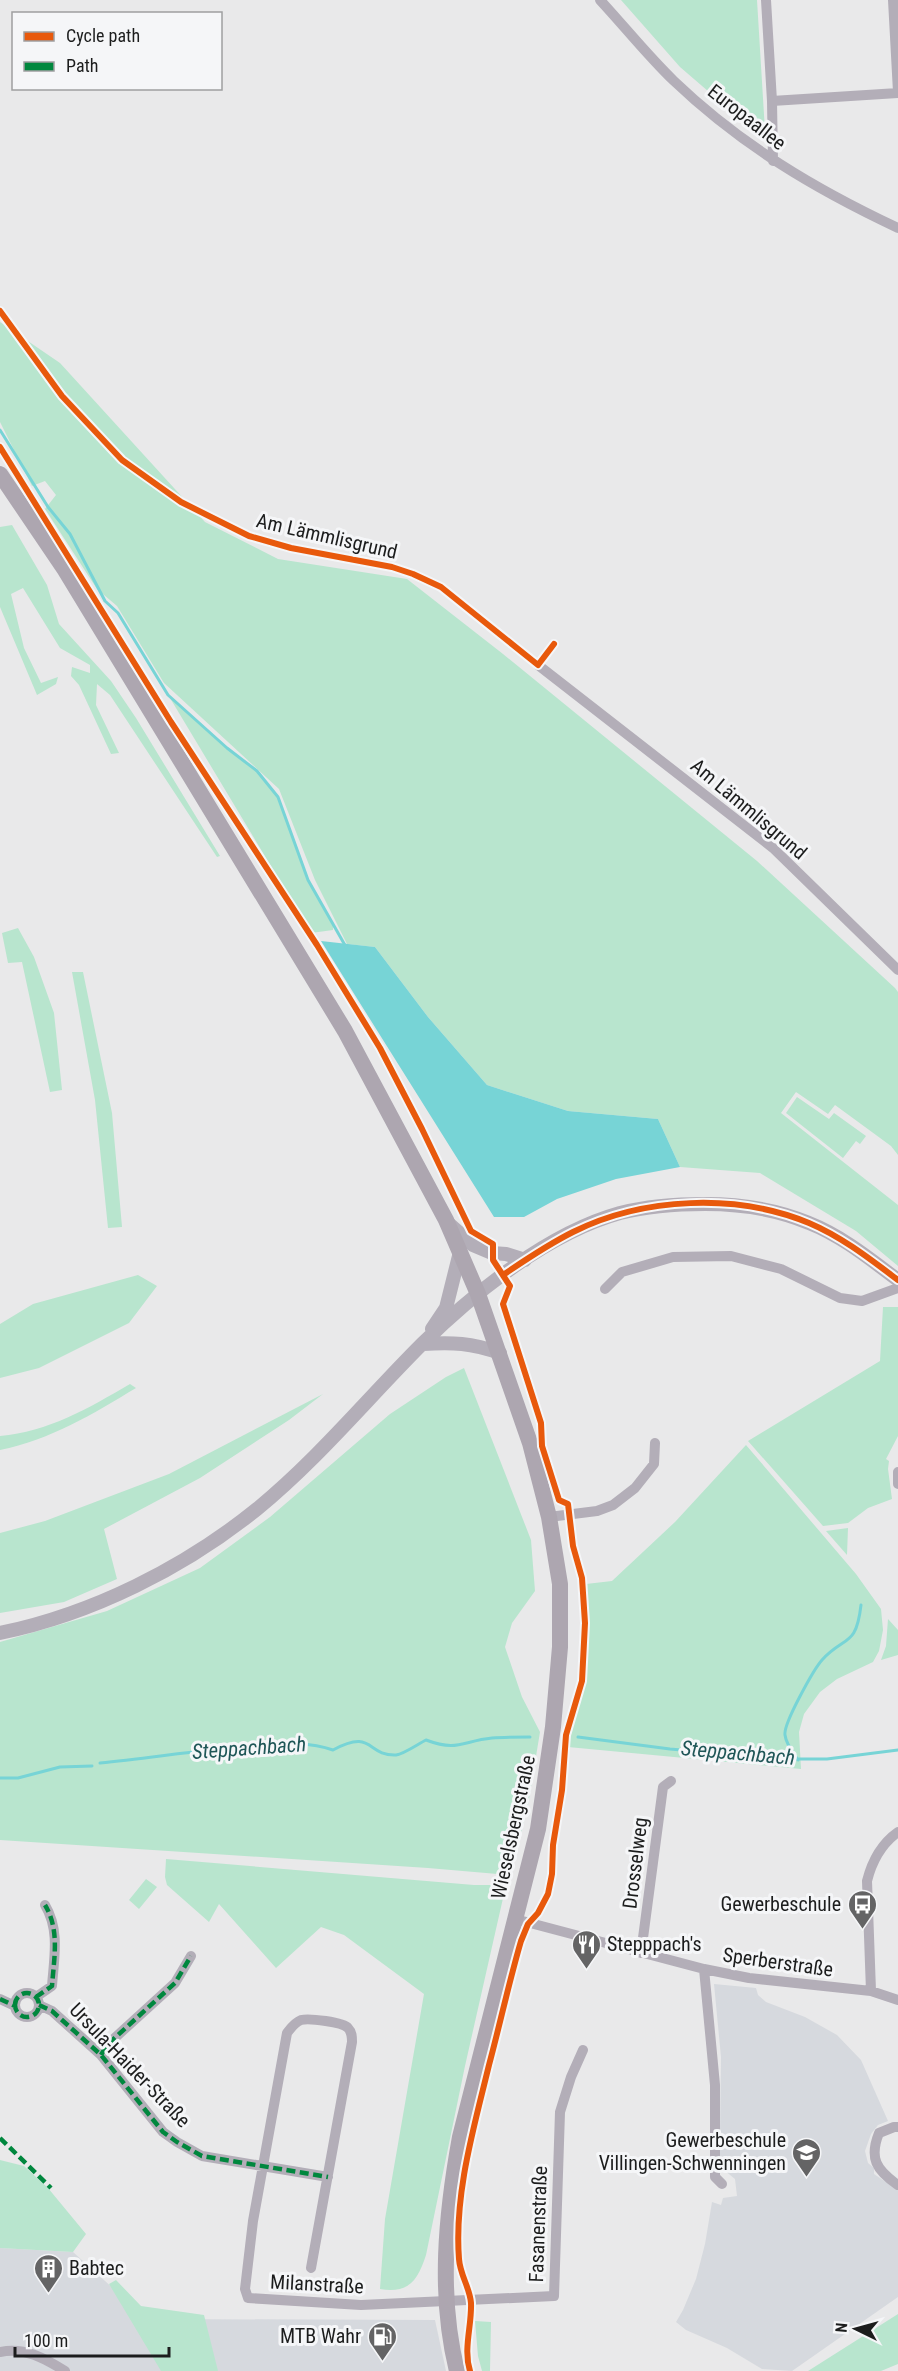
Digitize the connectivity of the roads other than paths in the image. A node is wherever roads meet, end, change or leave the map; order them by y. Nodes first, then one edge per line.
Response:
1 (600, 0) edge
2 (766, 0) edge
3 (893, 0) edge
4 (898, 92) edge
5 (772, 101) junction
6 (773, 161) junction
7 (898, 228) edge
8 (0, 474) edge
9 (538, 665) dead end
10 (898, 970) edge
11 (446, 1220) junction
12 (460, 1252) junction
13 (525, 1260) junction
14 (898, 1280) edge
15 (898, 1288) edge
16 (605, 1289) dead end
17 (478, 1294) junction
18 (423, 1344) junction
19 (500, 1353) junction
20 (655, 1443) dead end
21 (898, 1472) edge
22 (898, 1484) edge
23 (549, 1517) junction
24 (0, 1633) edge
25 (670, 1781) dead end
26 (898, 1832) edge
27 (45, 1905) dead end
28 (515, 1919) junction
29 (641, 1953) junction
30 (191, 1956) dead end
31 (704, 1969) junction
32 (871, 1991) junction
33 (0, 1999) edge
34 (898, 2000) edge
35 (37, 2001) junction
36 (15, 2006) junction
37 (583, 2050) dead end
38 (101, 2055) junction
39 (898, 2127) edge
40 (265, 2166) junction
41 (328, 2177) junction
42 (722, 2184) dead end
43 (898, 2185) edge
44 (311, 2268) dead end
45 (446, 2303) junction
46 (0, 2352) edge
47 (65, 2371) edge
48 (457, 2371) edge

1 - 6 street, Europaallee
2 - 5 street
3 - 4 street
4 - 5 street
5 - 6 street
6 - 7 street, Europaallee
8 - 11 main road, Wieselsbergstraße
9 - 10 street, Am Lämmlisgrund
11 - 12 main road, Wieselsbergstraße
11 - 13 street
12 - 17 main road, Wieselsbergstraße
12 - 18 street
13 - 14 street
13 - 17 street
15 - 16 street
17 - 18 street
17 - 19 main road, Wieselsbergstraße
18 - 19 street
18 - 24 street
19 - 23 main road, Wieselsbergstraße
20 - 23 street
21 - 22 street
23 - 28 main road, Wieselsbergstraße
25 - 29 street, Drosselweg
26 - 32 street
27 - 35 street
28 - 29 street, Sperberstraße
28 - 45 main road, Wieselsbergstraße
29 - 31 street, Sperberstraße
30 - 38 street
31 - 32 street, Sperberstraße
31 - 42 street
32 - 34 street, Sperberstraße
33 - 36 street
35 - 36 street
35 - 36 street
35 - 38 street, Ursula-Haider-Straße
37 - 45 street, Fasanenstraße
38 - 40 street, Ursula-Haider-Straße
39 - 43 street
40 - 41 street
40 - 41 street, Milanstraße
40 - 45 street, Milanstraße
41 - 44 street, Milanstraße
45 - 48 main road, Wieselsbergstraße
46 - 47 street

